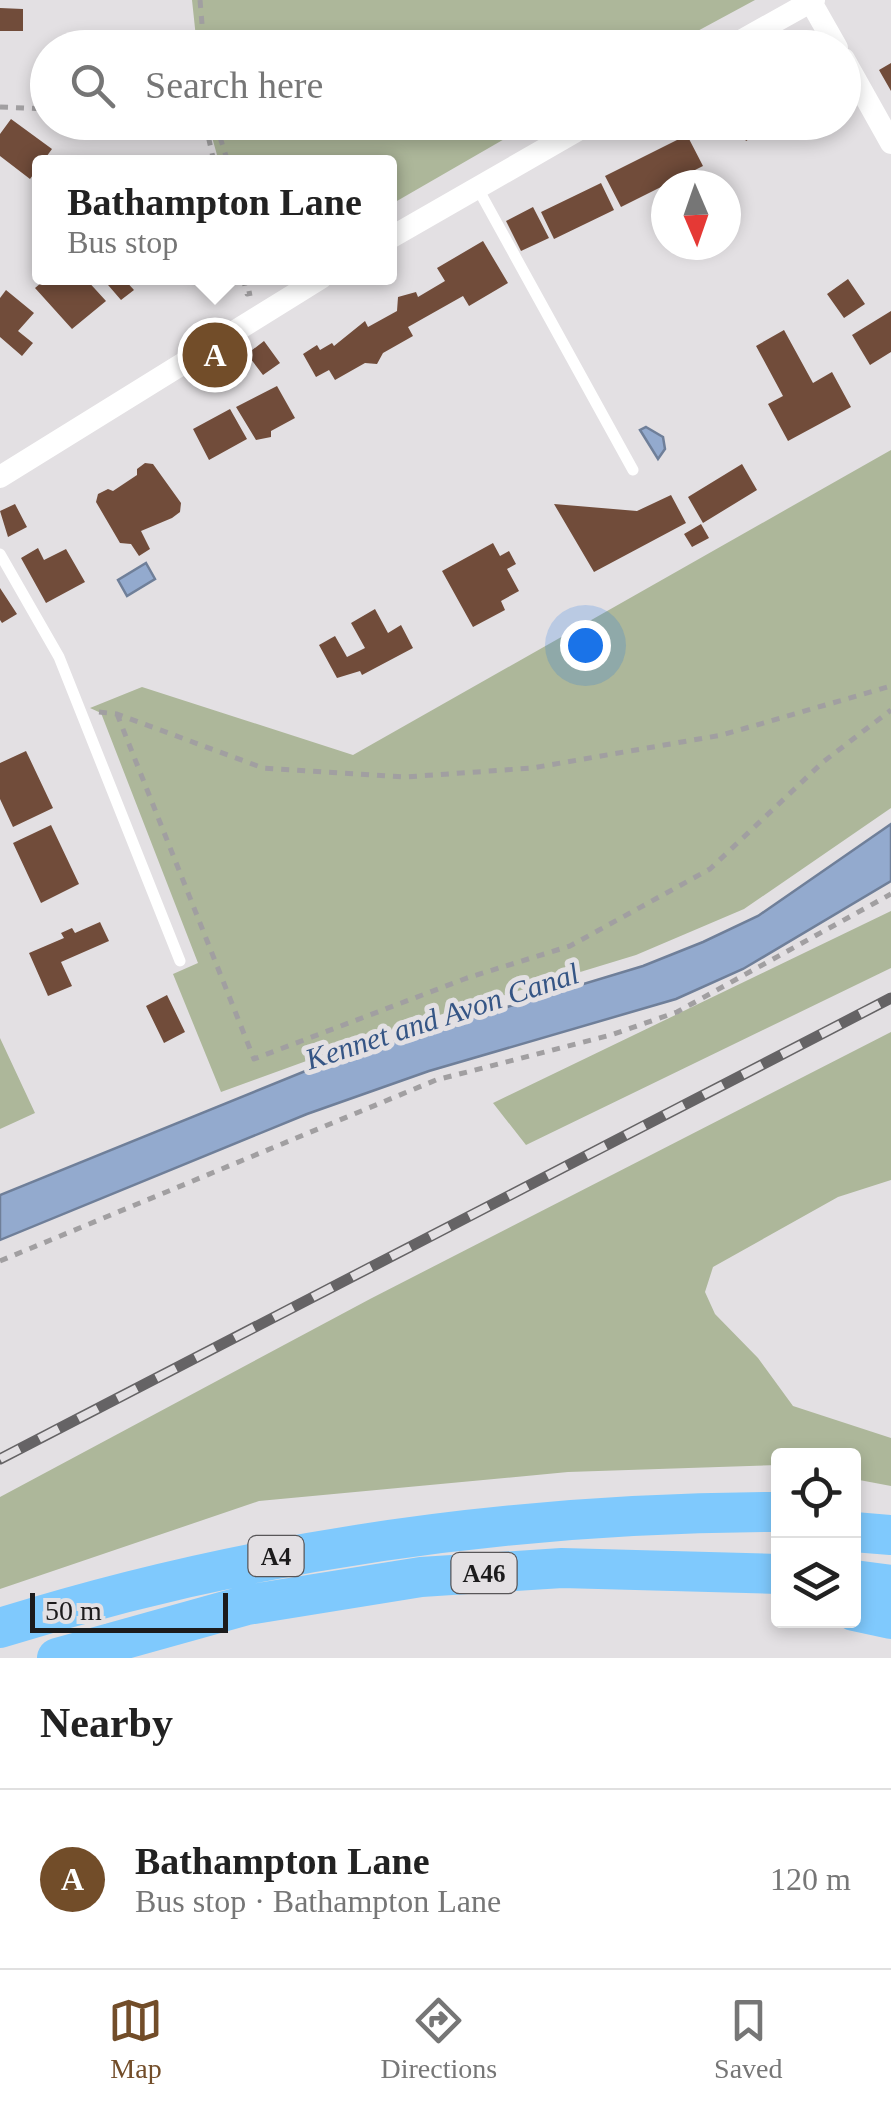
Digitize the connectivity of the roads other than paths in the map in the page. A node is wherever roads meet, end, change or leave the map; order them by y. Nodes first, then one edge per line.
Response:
1 (813, 1) edge
2 (761, 30) edge
3 (828, 30) edge
4 (861, 89) edge
5 (560, 140) edge
6 (891, 143) edge
7 (478, 187) junction
8 (397, 234) edge
9 (310, 285) edge
10 (633, 470) dead end
11 (0, 477) edge
12 (0, 554) edge
13 (180, 961) dead end
14 (771, 1512) edge
15 (861, 1512) edge
16 (891, 1514) edge
17 (559, 1523) junction
18 (771, 1527) edge
19 (861, 1533) edge
20 (891, 1536) edge
21 (771, 1574) edge
22 (861, 1581) edge
23 (891, 1585) edge
24 (771, 1600) edge
25 (861, 1613) edge
26 (891, 1619) edge
27 (194, 1623) junction
28 (0, 1628) edge
29 (57, 1658) edge

1 - 2 street
1 - 3 street
4 - 6 street
5 - 7 street
7 - 8 street
7 - 10 lane
9 - 11 street
12 - 13 lane
14 - 17 highway
15 - 16 highway
17 - 18 highway
17 - 28 highway, A4
19 - 20 highway
21 - 27 highway, A46
22 - 23 highway
24 - 27 highway
25 - 26 highway
27 - 29 highway

